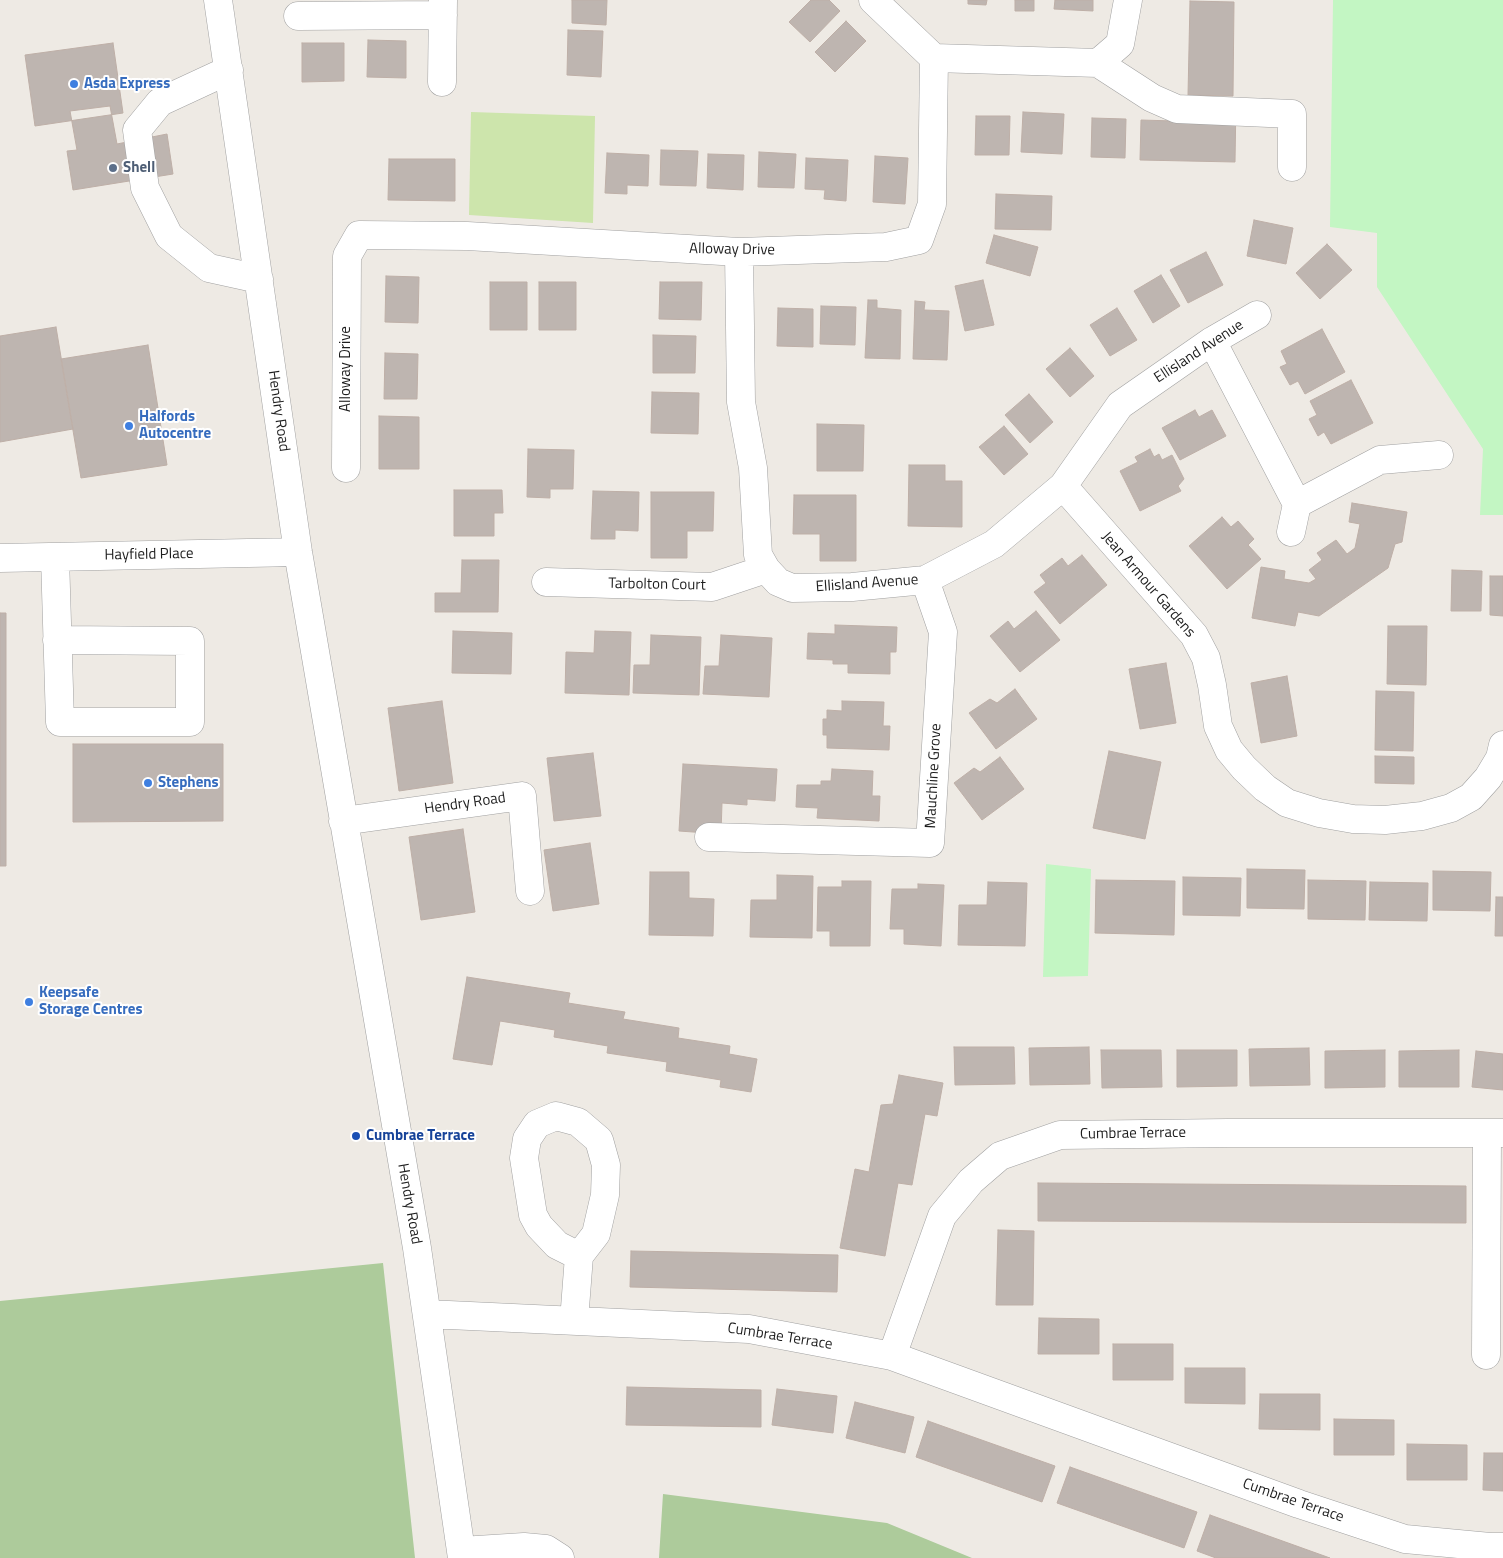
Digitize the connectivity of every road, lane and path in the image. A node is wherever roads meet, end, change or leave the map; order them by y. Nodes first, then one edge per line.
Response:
1 (218, 0) edge
2 (873, 0) edge
3 (1128, 0) edge
4 (443, 8) edge
5 (298, 16) dead end
6 (934, 58) junction
7 (1098, 62) junction
8 (229, 70) junction
9 (442, 82) dead end
10 (1292, 167) dead end
11 (739, 252) junction
12 (259, 279) junction
13 (1257, 315) dead end
14 (1212, 341) junction
15 (1439, 455) dead end
16 (346, 468) dead end
17 (1063, 486) junction
18 (1297, 504) junction
19 (1291, 532) dead end
20 (298, 552) junction
21 (55, 557) junction
22 (0, 558) edge
23 (766, 569) junction
24 (925, 580) junction
25 (546, 582) dead end
26 (57, 640) junction
27 (1503, 745) edge
28 (343, 821) junction
29 (709, 837) dead end
30 (530, 891) dead end
31 (1495, 1133) edge
32 (579, 1256) junction
33 (427, 1314) junction
34 (574, 1321) junction
35 (1486, 1355) dead end
36 (892, 1356) junction
37 (1503, 1547) edge
38 (461, 1554) edge
39 (560, 1558) edge

1 - 8 street, Hendry Road
2 - 6 street
3 - 7 street
4 - 5 street
4 - 9 street
6 - 7 street
6 - 11 street, Alloway Drive
7 - 10 street
8 - 12 street, Hendry Road
8 - 12 street
11 - 16 street, Alloway Drive
11 - 23 street, Ellisland Avenue
12 - 20 street, Hendry Road
13 - 14 street, Ellisland Avenue
14 - 17 street, Ellisland Avenue
14 - 18 street
15 - 18 street
17 - 24 street, Ellisland Avenue
17 - 27 street, Jean Armour Gardens
18 - 19 street
20 - 21 street, Hayfield Place
20 - 28 street, Hendry Road
21 - 22 street, Hayfield Place
21 - 26 street
23 - 24 street, Ellisland Avenue
23 - 25 street, Tarbolton Court
24 - 29 street, Mauchline Grove
26 - 26 street
28 - 30 street, Hendry Road
28 - 33 street, Hendry Road
31 - 35 street
31 - 36 street, Cumbrae Terrace
32 - 32 street
32 - 34 street
33 - 34 street, Cumbrae Terrace
33 - 38 street, Hendry Road
34 - 36 street, Cumbrae Terrace
36 - 37 street, Cumbrae Terrace
38 - 39 street

